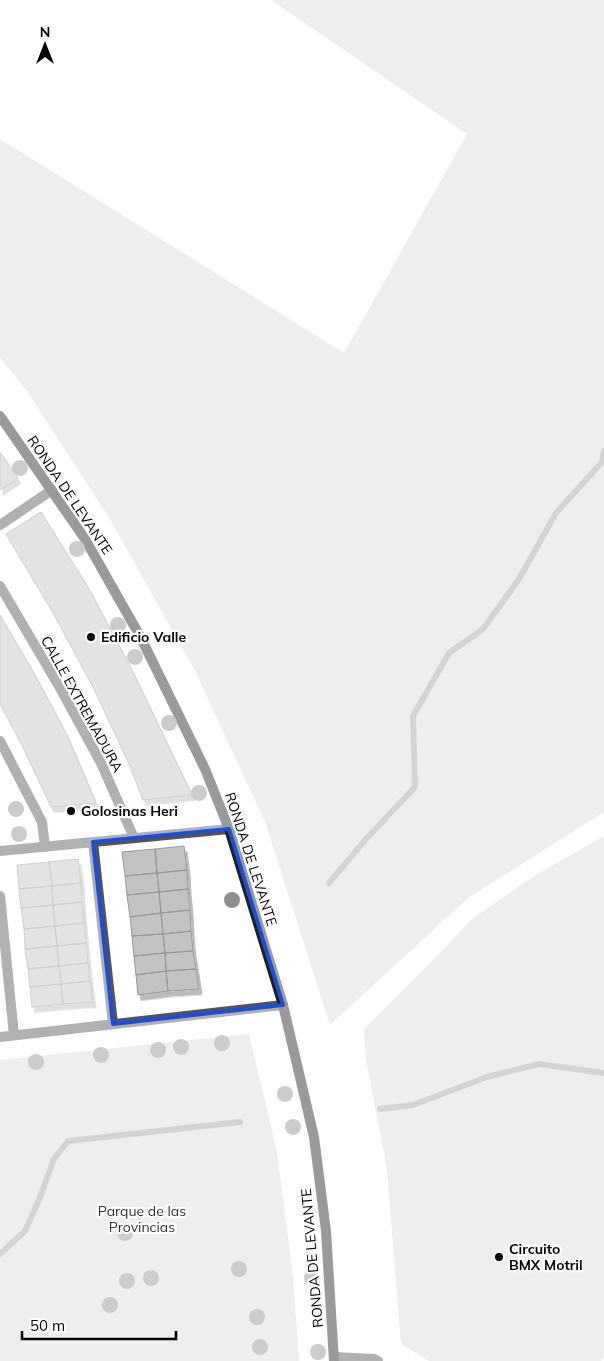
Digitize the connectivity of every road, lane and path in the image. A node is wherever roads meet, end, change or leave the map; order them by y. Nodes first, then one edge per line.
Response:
1 (0, 416) edge
2 (52, 490) junction
3 (0, 525) edge
4 (0, 586) edge
5 (0, 741) edge
6 (229, 829) junction
7 (134, 838) junction
8 (93, 842) junction
9 (46, 847) junction
10 (0, 851) edge
11 (0, 896) edge
12 (283, 1005) junction
13 (113, 1024) junction
14 (14, 1035) junction
15 (0, 1037) edge
16 (334, 1359) edge
17 (378, 1361) edge

1 - 2 main road, RONDA DE LEVANTE
2 - 3 street
2 - 6 main road, RONDA DE LEVANTE
4 - 7 street, CALLE EXTREMADURA
5 - 9 street
6 - 7 street
6 - 12 main road, RONDA DE LEVANTE
7 - 8 street
8 - 9 street
8 - 13 street
9 - 10 street
11 - 14 street
12 - 13 street
12 - 16 main road, RONDA DE LEVANTE
13 - 14 street
14 - 15 street
16 - 17 street

